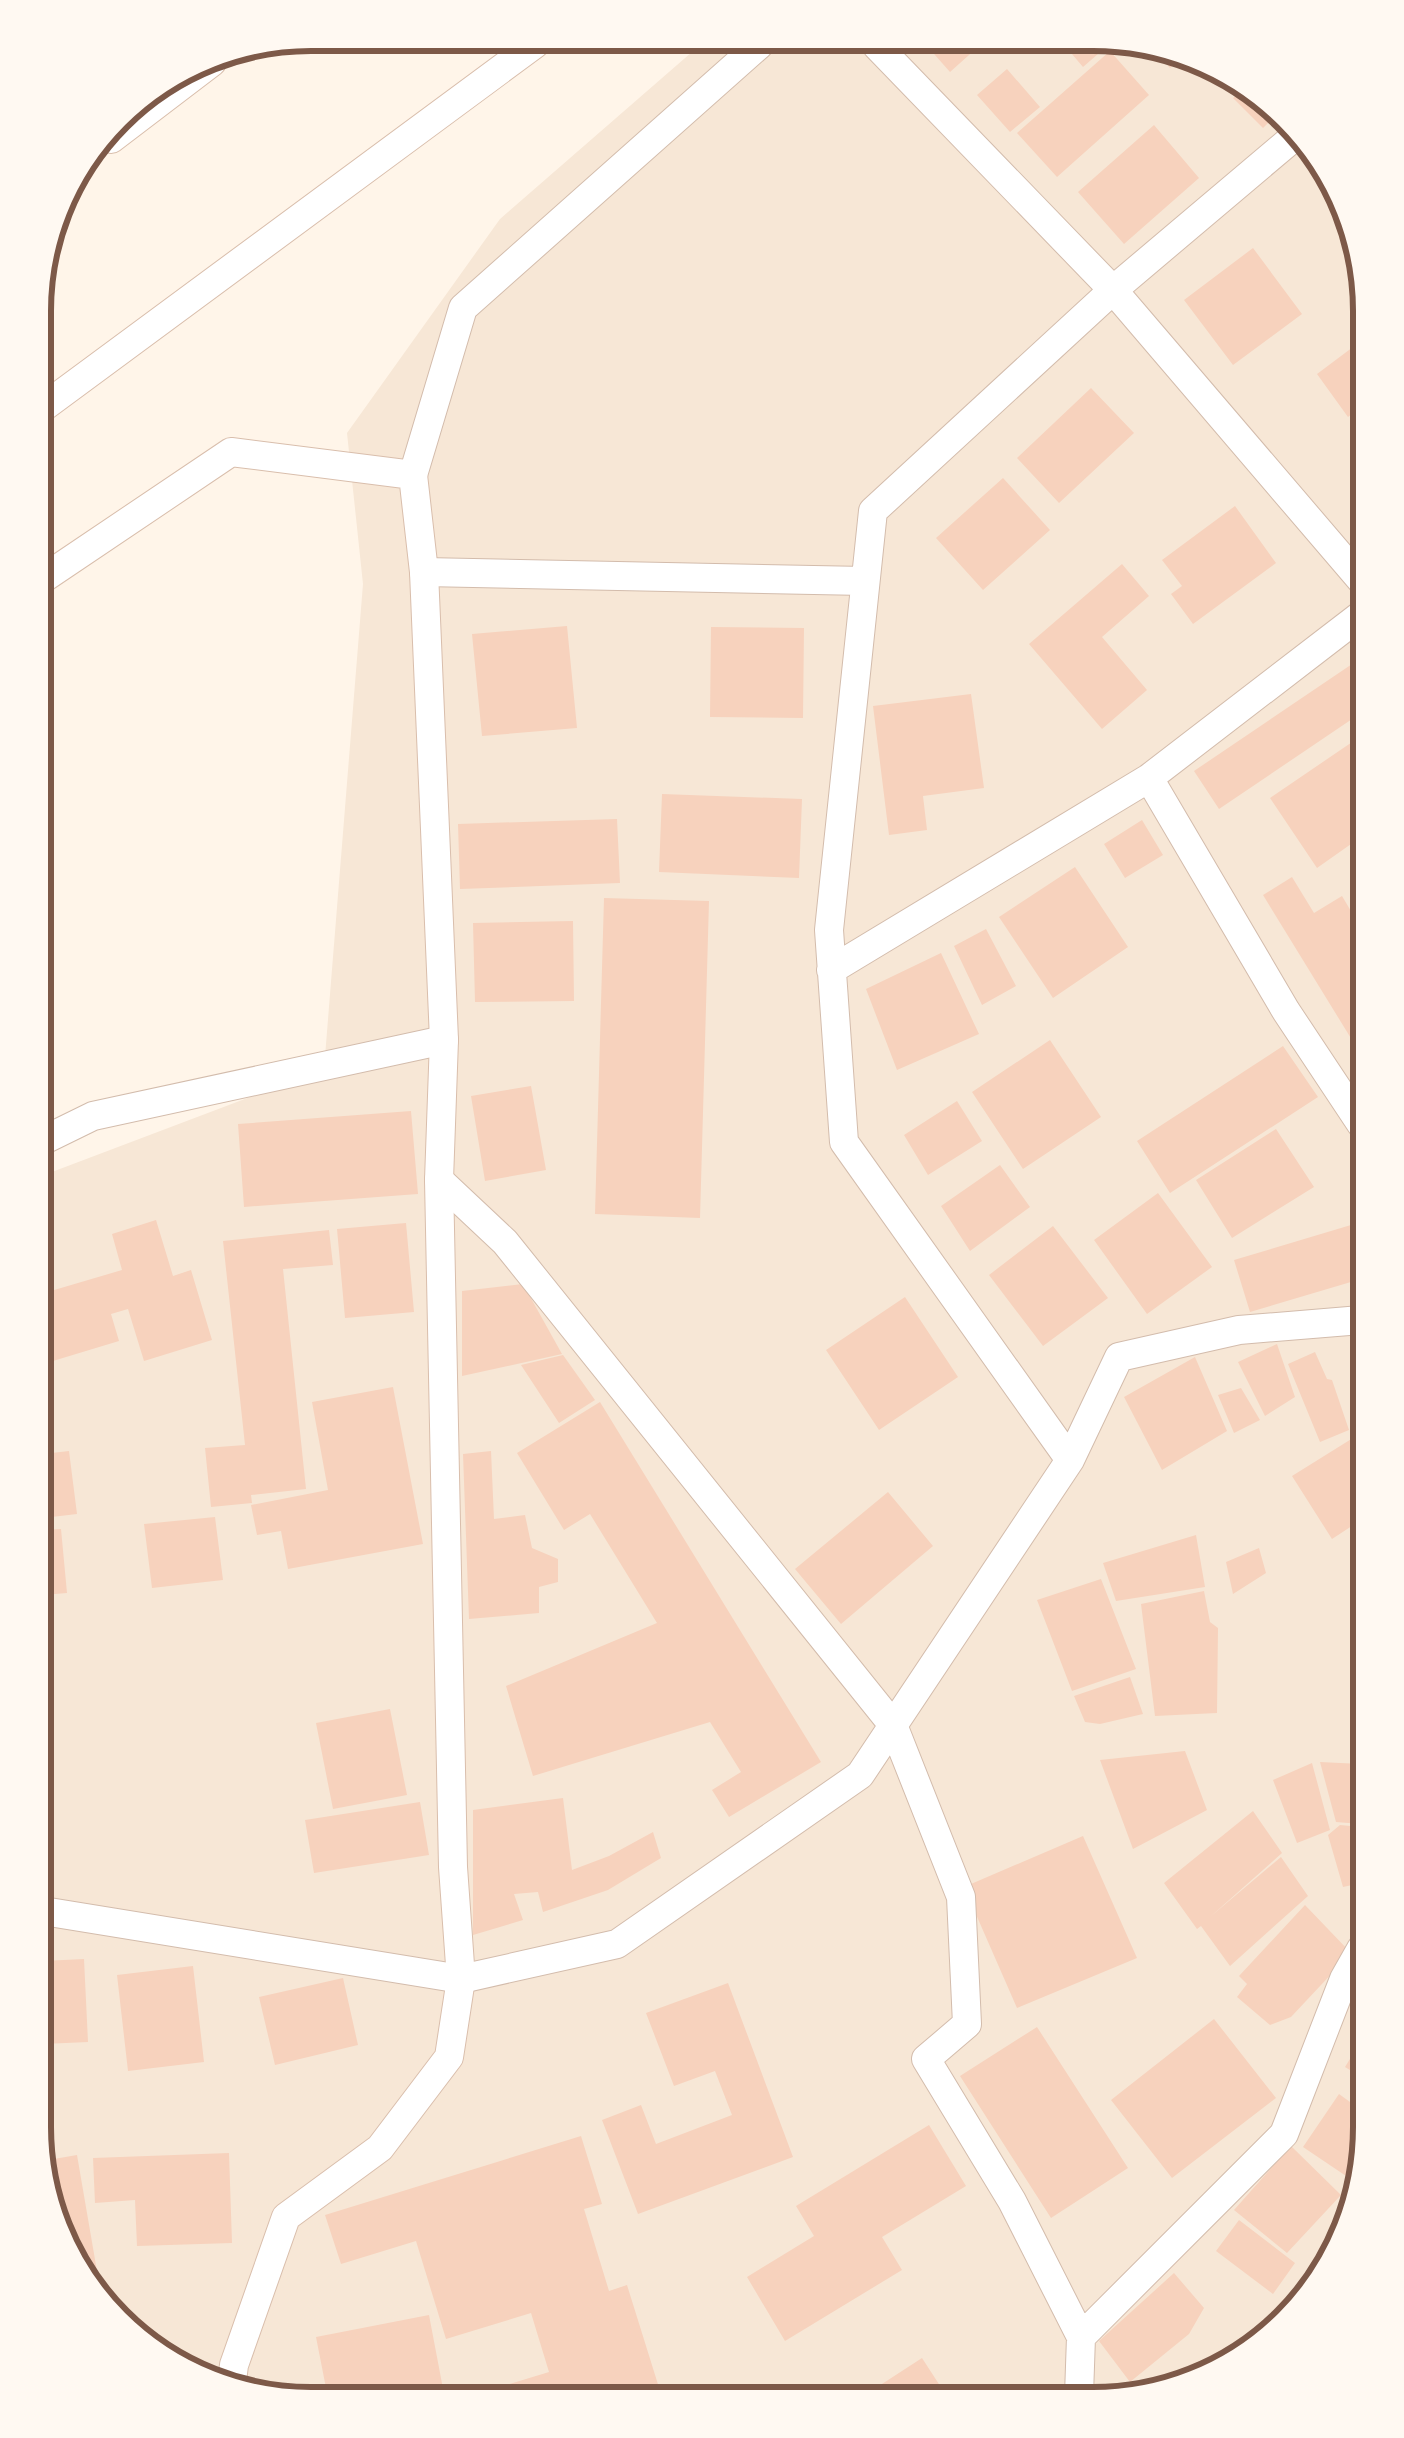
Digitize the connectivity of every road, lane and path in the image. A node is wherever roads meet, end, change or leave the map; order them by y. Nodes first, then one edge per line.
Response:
1 (526, 51) edge
2 (752, 51) edge
3 (882, 51) edge
4 (180, 87) edge
5 (126, 128) edge
6 (1289, 141) edge
7 (1113, 290) junction
8 (51, 402) edge
9 (413, 475) junction
10 (1353, 571) edge
11 (424, 572) junction
12 (51, 573) edge
13 (865, 581) junction
14 (1353, 621) edge
15 (1148, 778) junction
16 (831, 970) junction
17 (444, 1040) junction
18 (1353, 1112) edge
19 (51, 1137) edge
20 (439, 1180) junction
21 (1353, 1321) edge
22 (1070, 1460) junction
23 (893, 1725) junction
24 (51, 1912) edge
25 (1353, 1963) edge
26 (461, 1979) junction
27 (1081, 2337) junction
28 (233, 2374) edge
29 (1079, 2387) edge

1 - 8 street
2 - 9 street
3 - 7 street
4 - 5 street
6 - 7 street
7 - 10 street
7 - 13 street
9 - 11 street
9 - 12 street
11 - 13 street
11 - 17 street
13 - 16 street
14 - 15 street
15 - 16 street
15 - 18 street
16 - 22 street
17 - 19 street
17 - 20 street
20 - 23 street
20 - 26 street
21 - 22 street
22 - 23 street
23 - 26 street
23 - 27 street
24 - 26 street
25 - 27 street
26 - 28 street
27 - 29 street

